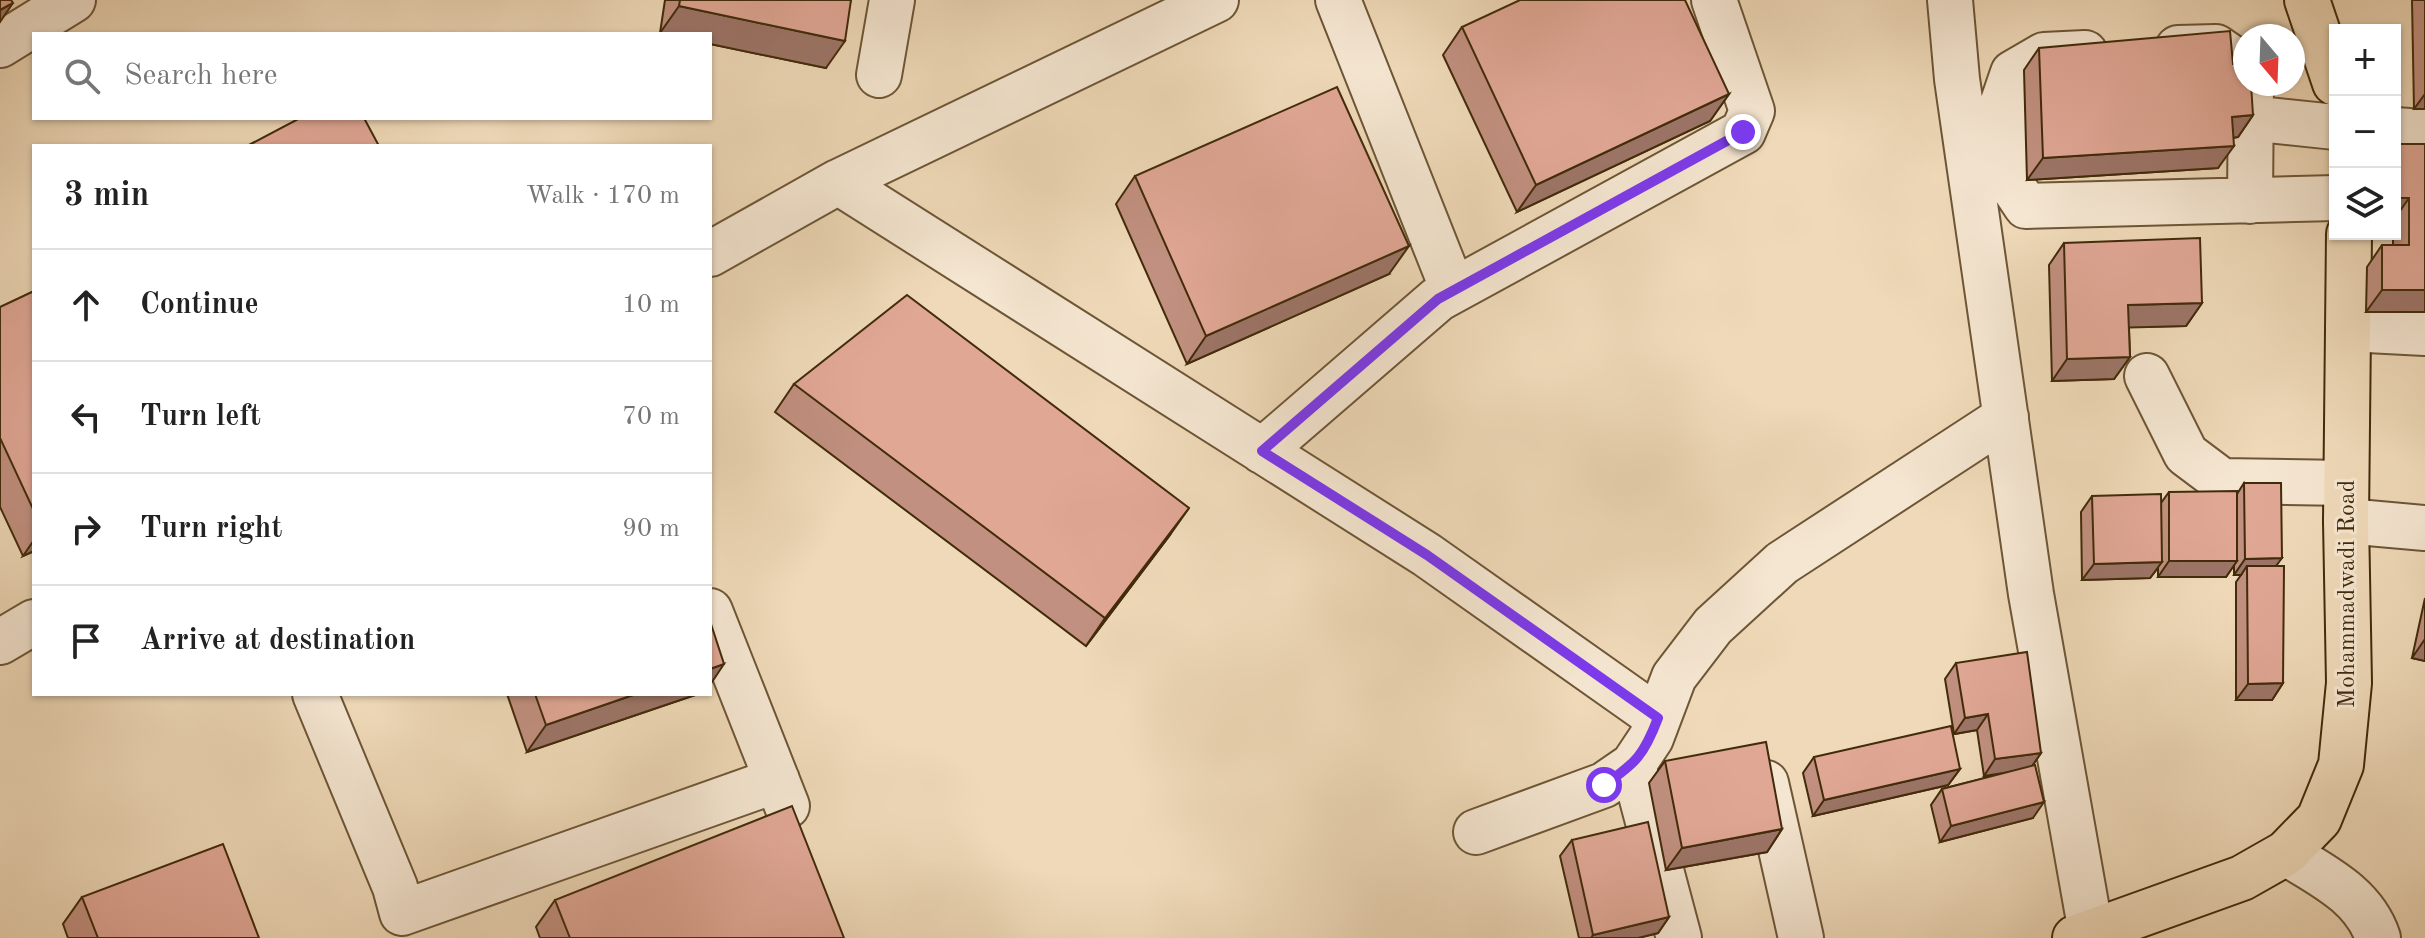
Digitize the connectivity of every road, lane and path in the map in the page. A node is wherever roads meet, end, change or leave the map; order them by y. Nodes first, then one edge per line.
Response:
1 (73, 0) edge
2 (892, 0) edge
3 (1216, 0) edge
4 (1338, 0) edge
5 (1714, 0) edge
6 (1950, 0) edge
7 (2307, 0) edge
8 (16, 23) edge
9 (2233, 59) edge
10 (2329, 65) edge
11 (879, 75) dead end
12 (2250, 101) edge
13 (2329, 125) edge
14 (2401, 130) edge
15 (2425, 132) edge
16 (838, 182) junction
17 (2329, 198) edge
18 (2250, 201) junction
19 (2349, 240) edge
20 (712, 253) edge
21 (1453, 290) junction
22 (2348, 329) junction
23 (2425, 333) edge
24 (2147, 376) dead end
25 (2006, 417) junction
26 (1262, 451) junction
27 (2346, 502) junction
28 (2425, 528) edge
29 (712, 616) edge
30 (32, 623) edge
31 (0, 642) edge
32 (316, 696) edge
33 (1658, 718) junction
34 (1633, 765) junction
35 (777, 780) junction
36 (1766, 783) edge
37 (1476, 832) dead end
38 (800, 838) edge
39 (2286, 853) junction
40 (407, 926) edge
41 (2086, 936) edge
42 (1679, 938) edge
43 (1801, 938) edge
44 (2378, 938) edge

1 - 8 street
2 - 11 street
3 - 16 street
4 - 21 street
5 - 21 street
6 - 25 street
7 - 10 main road
9 - 18 street
12 - 13 street
12 - 18 street
14 - 15 street
16 - 20 street
16 - 26 street
17 - 18 street
19 - 22 main road, Mohammadwadi Road
21 - 26 street
22 - 23 street
22 - 27 main road, Mohammadwadi Road
24 - 27 street
25 - 33 street
25 - 41 street
26 - 33 street
27 - 28 street
27 - 39 main road, Mohammadwadi Road
29 - 35 street
30 - 31 street
32 - 40 street
33 - 34 street
34 - 37 street
34 - 42 street
35 - 38 street
35 - 40 street
36 - 43 street
39 - 41 main road, Mohammadwadi Road
39 - 44 street

